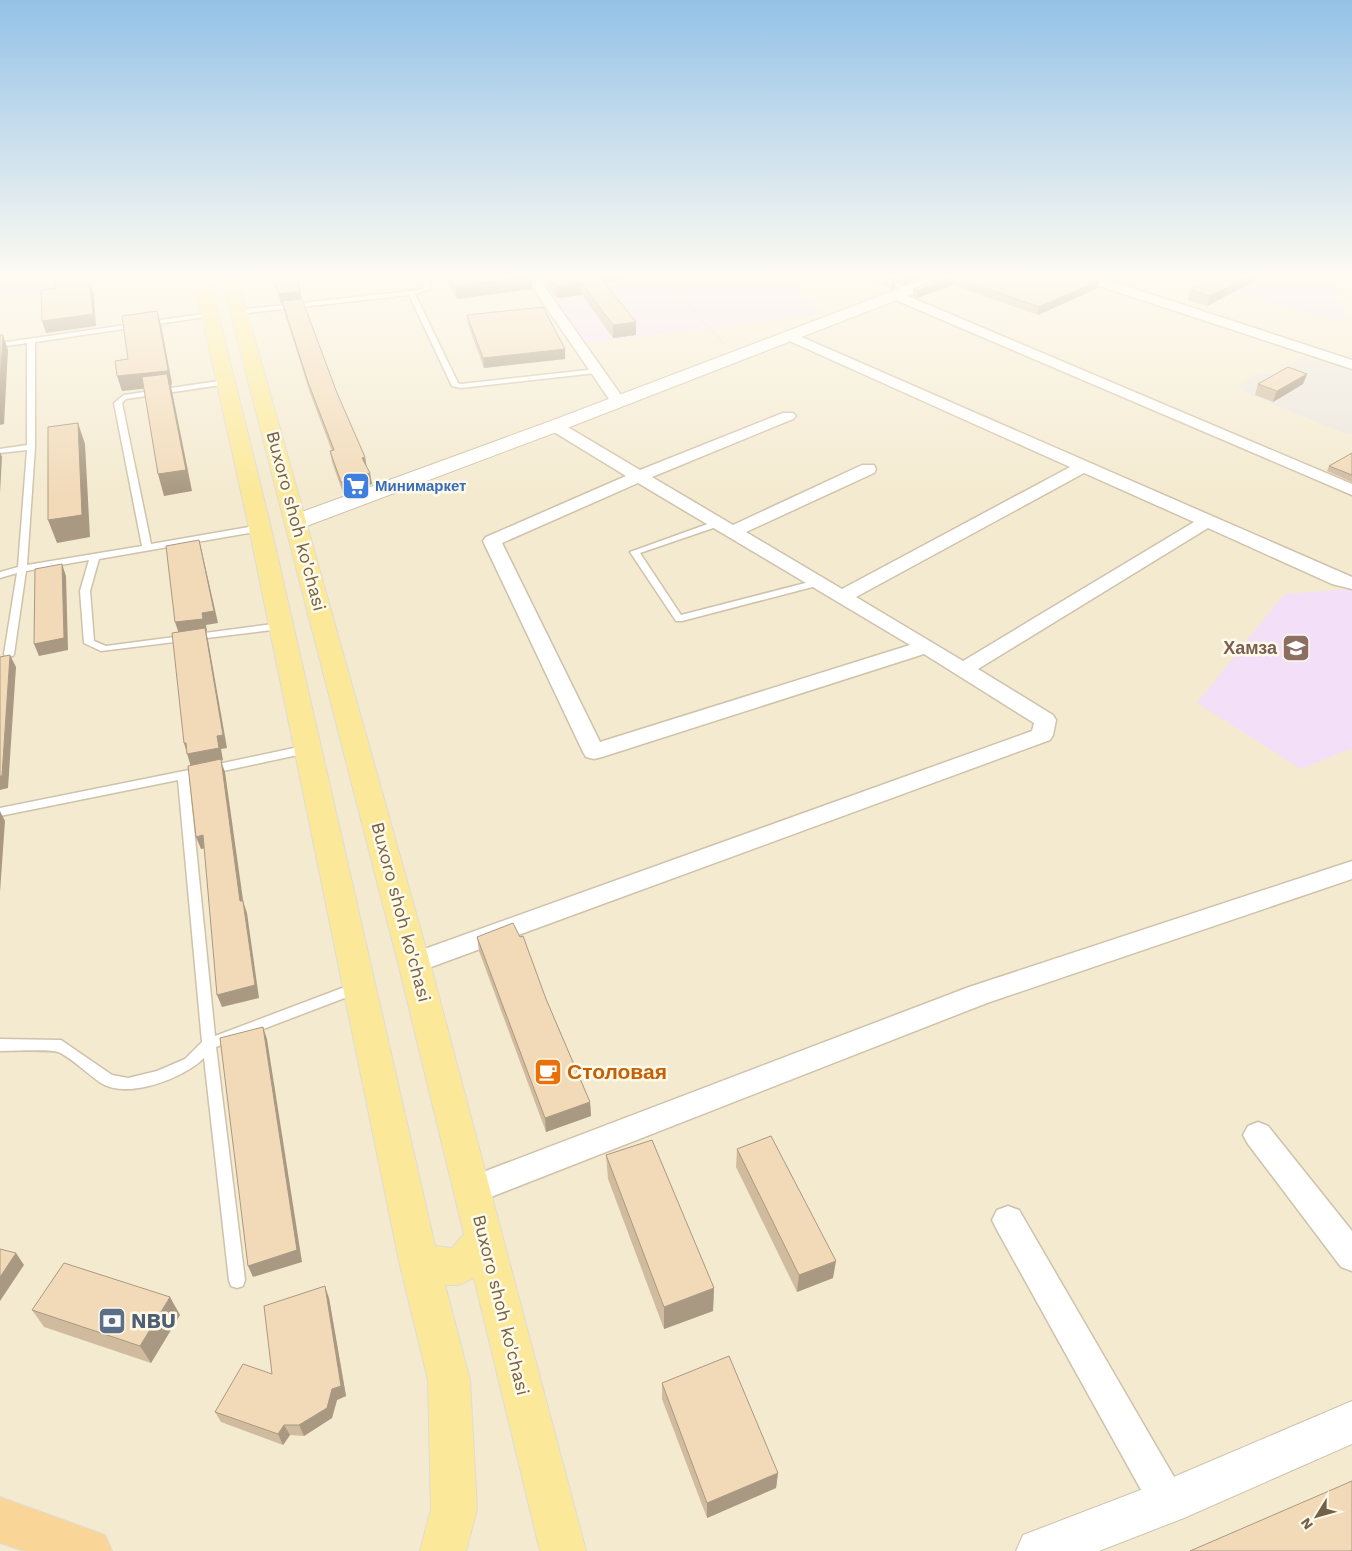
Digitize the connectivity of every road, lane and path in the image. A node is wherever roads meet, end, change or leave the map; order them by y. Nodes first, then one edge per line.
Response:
1 (31, 348) edge
2 (225, 348) edge
3 (236, 348) edge
4 (438, 348) edge
5 (581, 348) edge
6 (727, 348) edge
7 (758, 348) edge
8 (818, 348) edge
9 (1029, 348) edge
10 (1302, 348) edge
11 (735, 357) junction
12 (1352, 365) edge
13 (596, 371) junction
14 (226, 382) junction
15 (618, 402) junction
16 (788, 416) dead end
17 (555, 426) junction
18 (31, 447) junction
19 (0, 451) edge
20 (1084, 466) junction
21 (868, 469) dead end
22 (638, 477) junction
23 (1352, 490) edge
24 (1208, 521) junction
25 (296, 522) junction
26 (260, 528) junction
27 (724, 528) junction
28 (147, 547) junction
29 (95, 555) junction
30 (22, 569) junction
31 (0, 575) edge
32 (817, 583) junction
33 (1352, 583) edge
34 (844, 596) junction
35 (280, 626) junction
36 (925, 647) junction
37 (9, 654) edge
38 (964, 669) junction
39 (308, 749) junction
40 (183, 775) junction
41 (0, 812) edge
42 (1352, 870) edge
43 (414, 963) junction
44 (360, 986) junction
45 (209, 1044) junction
46 (0, 1046) edge
47 (1258, 1135) dead end
48 (473, 1190) junction
49 (1008, 1220) dead end
50 (483, 1237) junction
51 (1352, 1256) edge
52 (419, 1261) junction
53 (237, 1280) dead end
54 (1352, 1422) edge
55 (1168, 1502) junction
56 (0, 1520) edge
57 (89, 1551) edge
58 (443, 1551) edge
59 (563, 1551) edge
60 (1039, 1551) edge

1 - 18 lane
2 - 14 main road, Buxoro shoh ko'chasi
3 - 25 main road, Buxoro shoh ko'chasi
4 - 13 lane
5 - 13 street
6 - 11 path
7 - 11 street
8 - 20 street
9 - 23 street
10 - 12 street
11 - 15 street
13 - 15 street
14 - 26 main road, Buxoro shoh ko'chasi
14 - 28 lane
15 - 17 street
16 - 22 street
17 - 22 street
17 - 25 street
18 - 19 lane
18 - 30 lane
20 - 24 street
20 - 34 street
21 - 27 street
22 - 27 street
22 - 36 street
24 - 33 street
24 - 38 street
25 - 43 main road, Buxoro shoh ko'chasi
26 - 28 lane
26 - 35 main road, Buxoro shoh ko'chasi
27 - 32 street
27 - 32 lane
28 - 29 lane
29 - 30 lane
29 - 35 lane
30 - 31 lane
30 - 37 lane
32 - 34 street
34 - 36 street
35 - 39 main road, Buxoro shoh ko'chasi
36 - 38 street
38 - 43 street
39 - 40 lane
39 - 44 main road, Buxoro shoh ko'chasi
40 - 41 lane
40 - 45 lane
42 - 48 street
43 - 48 main road, Buxoro shoh ko'chasi
44 - 45 lane
44 - 52 main road, Buxoro shoh ko'chasi
45 - 46 lane
45 - 53 lane
47 - 51 street
48 - 50 main road, Buxoro shoh ko'chasi
49 - 55 street
50 - 52 main road
50 - 59 main road, Buxoro shoh ko'chasi
52 - 58 main road, Buxoro shoh ko'chasi
54 - 55 street
55 - 60 street
56 - 57 highway

